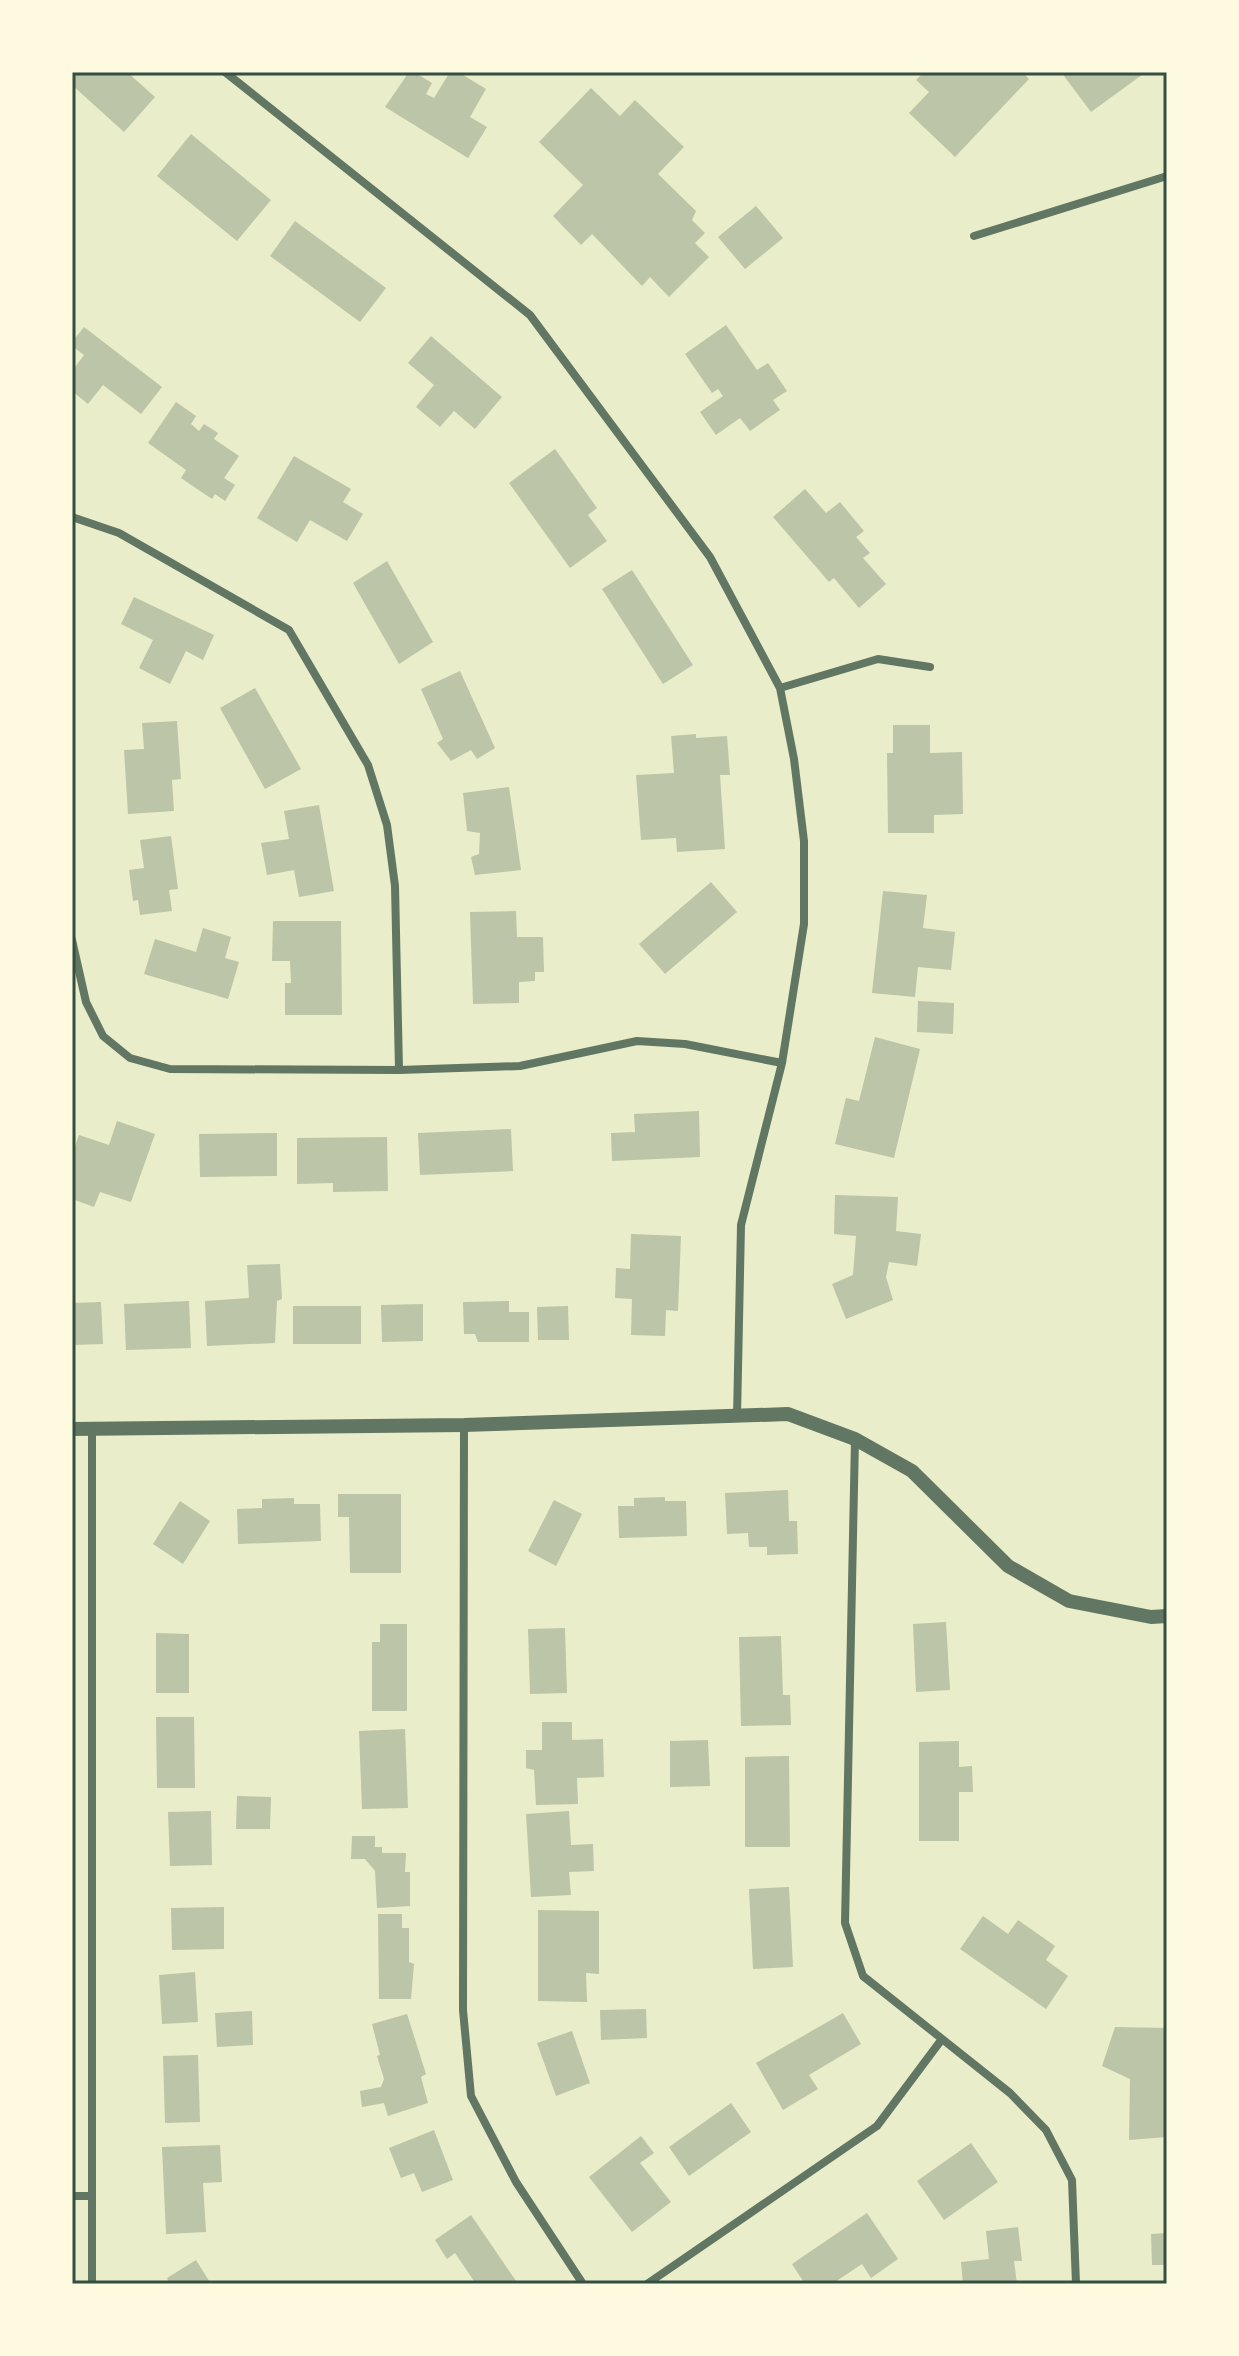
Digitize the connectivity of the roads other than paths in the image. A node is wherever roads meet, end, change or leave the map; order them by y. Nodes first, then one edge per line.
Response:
1 (225, 72) edge
2 (1167, 176) edge
3 (974, 236) dead end
4 (72, 517) edge
5 (930, 667) dead end
6 (780, 688) junction
7 (72, 940) edge
8 (782, 1063) junction
9 (399, 1070) junction
10 (737, 1417) junction
11 (464, 1425) junction
12 (72, 1429) edge
13 (92, 1429) junction
14 (855, 1439) junction
15 (1167, 1616) edge
16 (942, 2039) junction
17 (72, 2196) edge
18 (91, 2196) junction
19 (92, 2284) edge
20 (583, 2284) edge
21 (647, 2284) edge
22 (1076, 2284) edge

1 - 6 street
2 - 3 street
4 - 9 street
5 - 6 street
6 - 8 street
7 - 9 street
8 - 9 street
8 - 10 street
10 - 11 street
10 - 14 street
11 - 13 street
11 - 20 street
12 - 13 street
13 - 18 street
14 - 15 street
14 - 16 street
16 - 21 street
16 - 22 street
17 - 18 street
18 - 19 street

